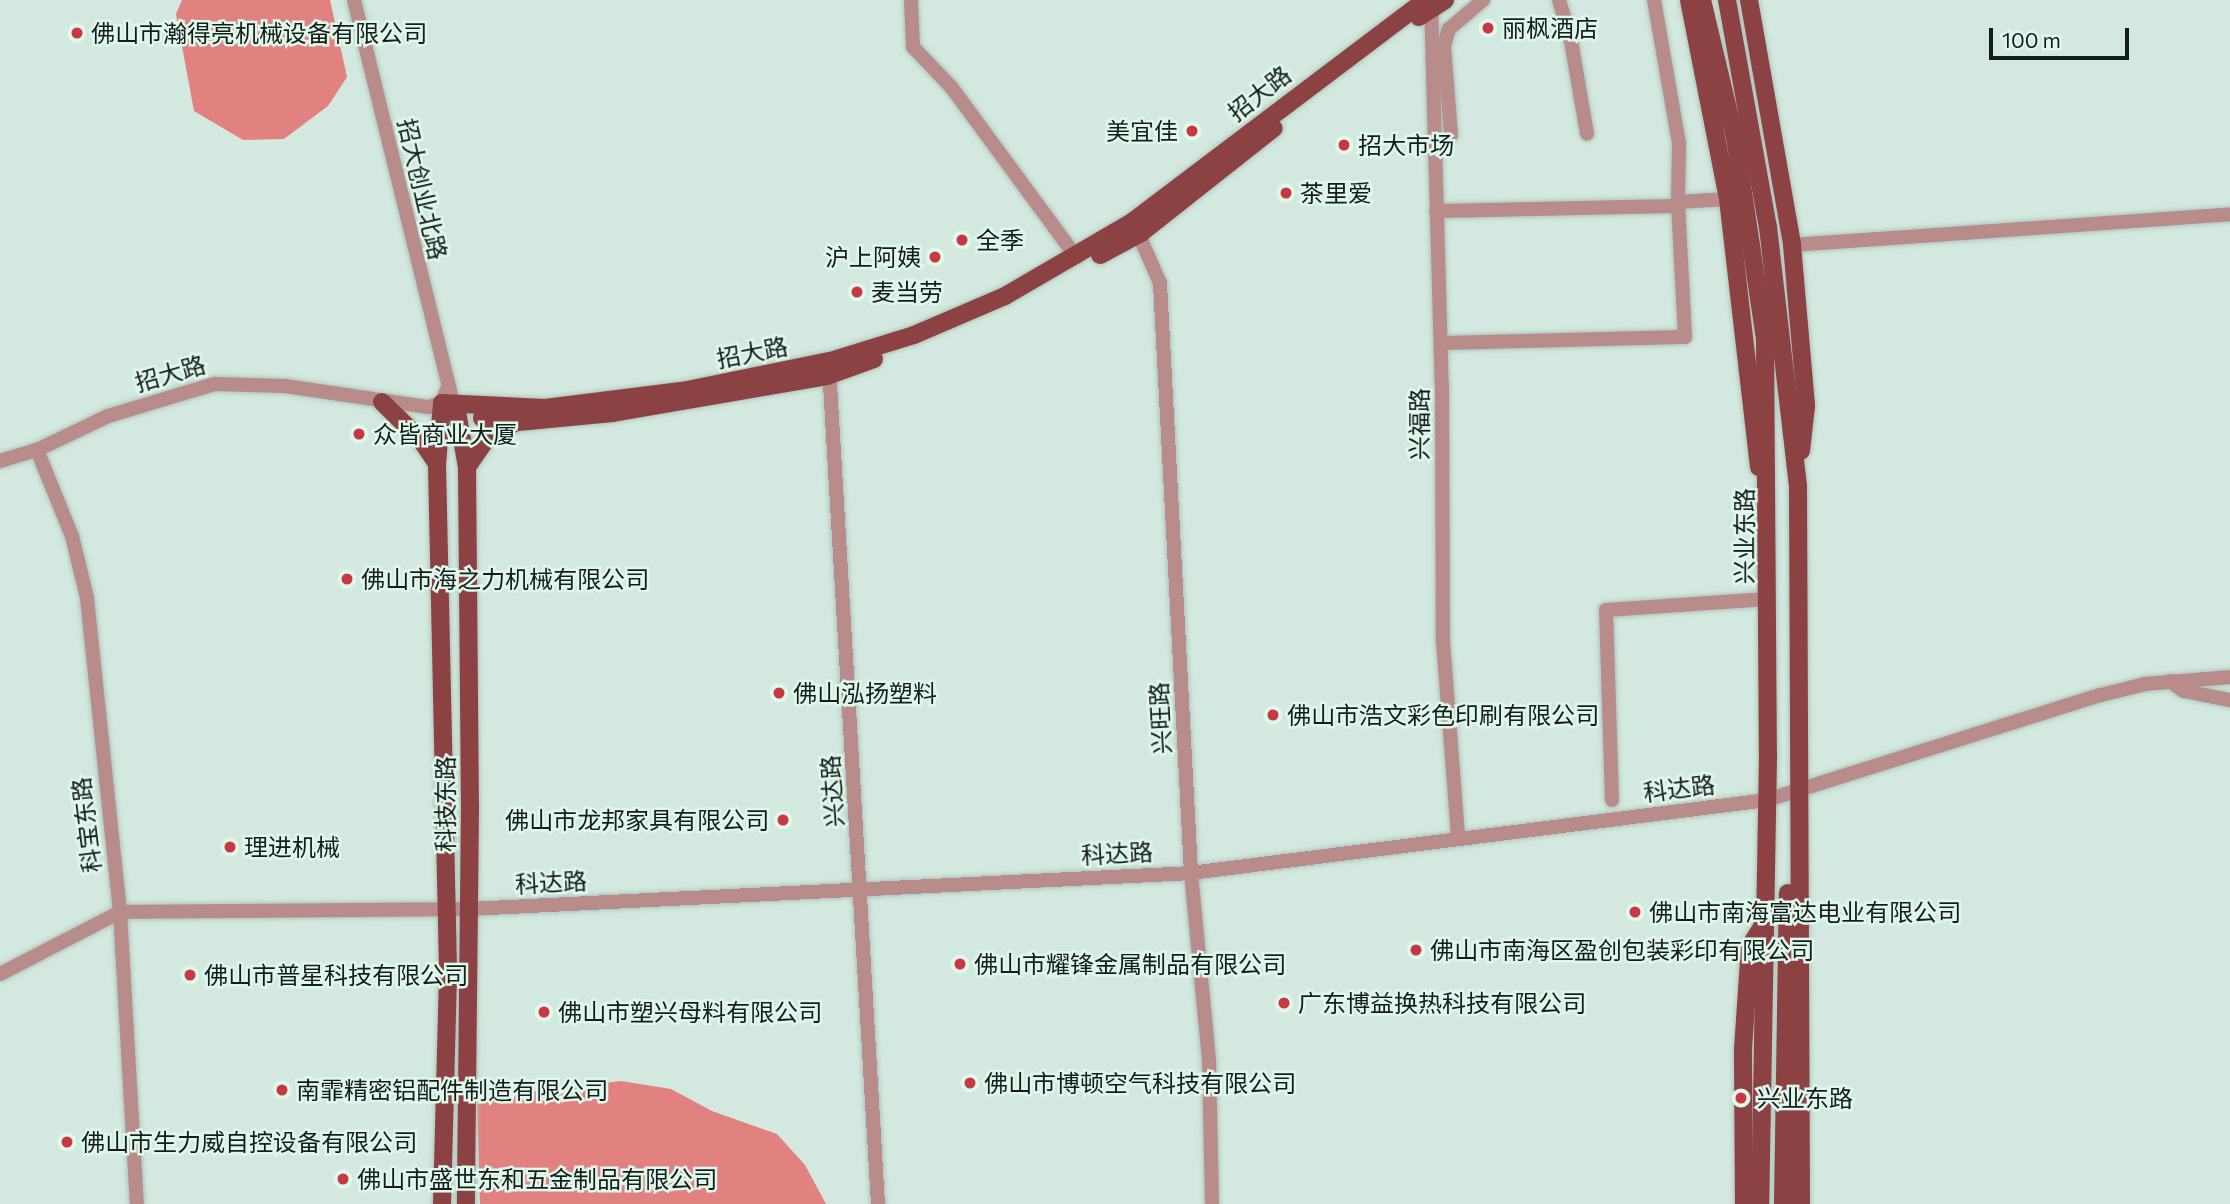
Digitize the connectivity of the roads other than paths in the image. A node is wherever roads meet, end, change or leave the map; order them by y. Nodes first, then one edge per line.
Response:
1 (354, 0) edge
2 (911, 0) edge
3 (1483, 0) edge
4 (1559, 0) edge
5 (1654, 0) edge
6 (1689, 0) edge
7 (1702, 0) edge
8 (1727, 0) edge
9 (1749, 0) edge
10 (1433, 2) edge
11 (1451, 135) dead end
12 (1587, 135) dead end
13 (1728, 199) junction
14 (1678, 204) junction
15 (1436, 211) junction
16 (2230, 214) edge
17 (1137, 227) junction
18 (1792, 245) junction
19 (1076, 257) junction
20 (1441, 343) junction
21 (828, 368) junction
22 (382, 402) junction
23 (446, 406) junction
24 (518, 422) junction
25 (37, 450) junction
26 (0, 461) edge
27 (437, 464) junction
28 (467, 467) junction
29 (1798, 486) junction
30 (1769, 530) junction
31 (1769, 599) junction
32 (2230, 677) edge
33 (2170, 681) junction
34 (2230, 700) edge
35 (1801, 731) junction
36 (1768, 735) junction
37 (1799, 792) junction
38 (1612, 800) dead end
39 (1767, 800) junction
40 (1458, 837) junction
41 (1797, 843) junction
42 (1191, 873) junction
43 (862, 888) junction
44 (447, 908) junction
45 (470, 909) junction
46 (120, 912) junction
47 (1764, 924) junction
48 (0, 974) edge
49 (137, 1204) edge
50 (442, 1204) edge
51 (466, 1204) edge
52 (878, 1204) edge
53 (1212, 1204) edge
54 (1744, 1204) edge
55 (1760, 1204) edge
56 (1783, 1204) edge
57 (1801, 1204) edge

1 - 23 street, 招大创业北路
2 - 19 street
3 - 11 street
4 - 12 street
5 - 14 street
6 - 13 main road
7 - 30 main road, 兴业东路
8 - 29 main road
9 - 18 main road
10 - 15 street, 兴福路
10 - 17 main road, 招大路
13 - 14 street
13 - 30 main road
14 - 15 street
14 - 20 street
15 - 20 street, 兴福路
16 - 18 street
17 - 19 main road, 招大路
17 - 21 main road, 招大路
17 - 42 street, 兴旺路
18 - 29 main road
19 - 21 main road, 招大路
20 - 40 street, 兴福路
21 - 23 main road, 招大路
21 - 24 main road, 招大路
21 - 43 street, 兴达路
22 - 23 street, 招大路
22 - 25 street, 招大路
22 - 27 main road
23 - 24 main road, 招大路
23 - 27 main road
23 - 28 main road, 科技东路
24 - 28 main road
25 - 26 street, 招大路
25 - 46 street, 科宝东路
27 - 44 main road
28 - 45 main road, 科技东路
29 - 35 main road
30 - 31 main road, 兴业东路
31 - 36 main road, 兴业东路
31 - 38 street
32 - 33 street, 科达路
33 - 34 street
33 - 37 street, 科达路
35 - 36 main road
35 - 37 main road
36 - 39 main road, 兴业东路
37 - 39 street, 科达路
37 - 41 main road
39 - 40 street, 科达路
39 - 47 main road, 兴业东路
40 - 42 street, 科达路
41 - 56 main road
41 - 57 main road
42 - 43 street, 科达路
42 - 53 street, 兴旺路
43 - 45 street, 科达路
43 - 52 street, 兴达路
44 - 45 street, 科达路
44 - 46 street, 科达路
44 - 50 main road
45 - 51 main road, 科技东路
46 - 48 street, 科达路
46 - 49 street, 科宝东路
47 - 54 main road
47 - 55 main road, 兴业东路

